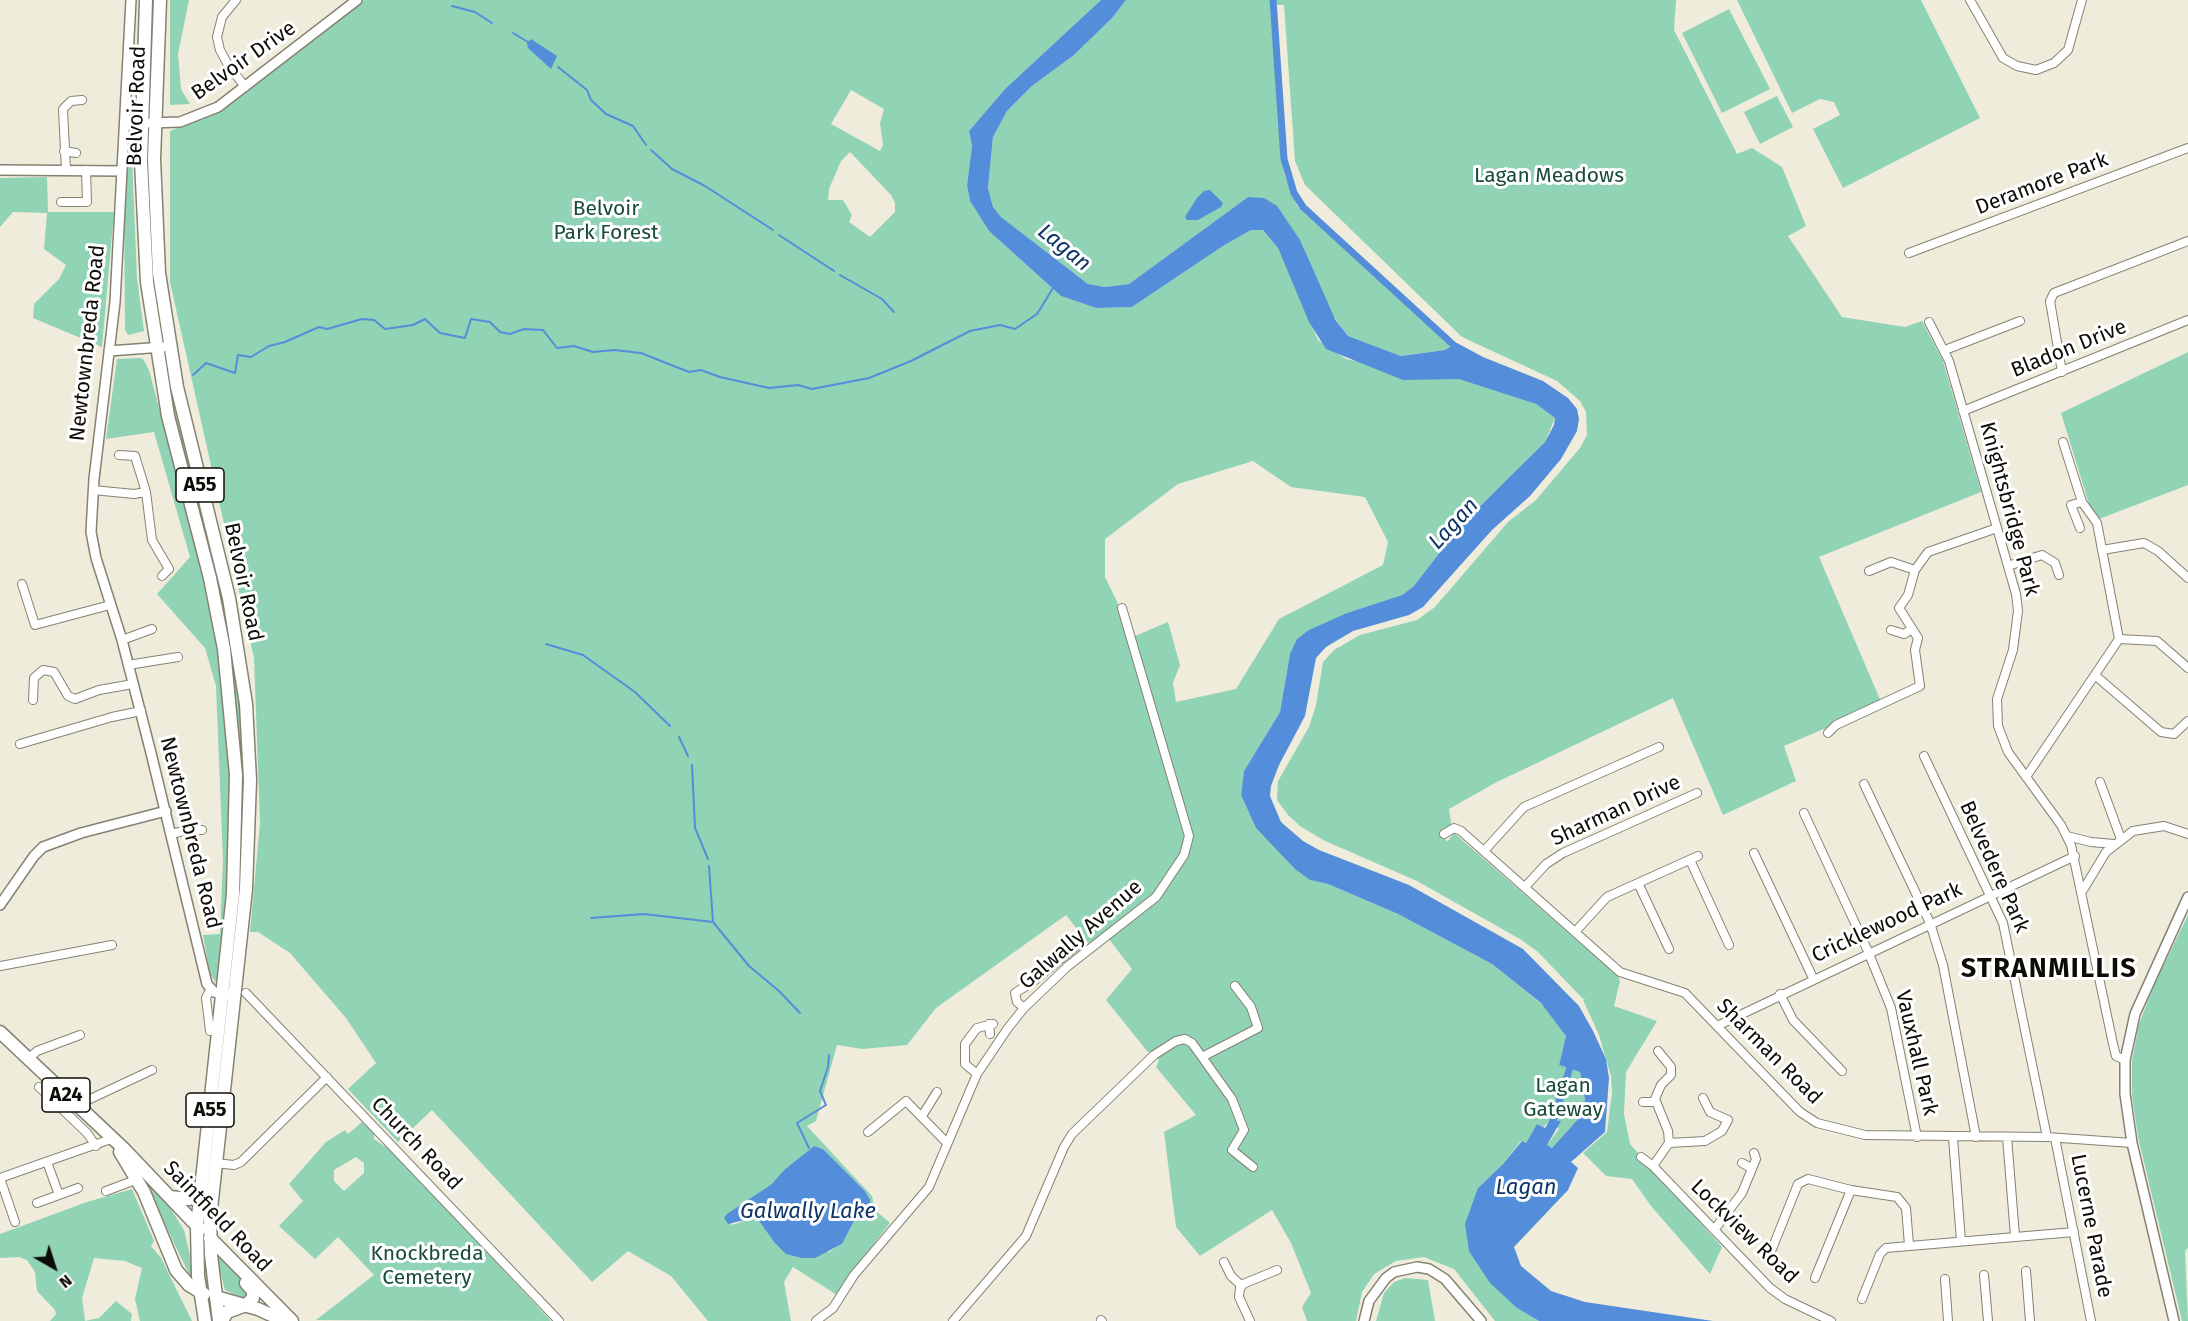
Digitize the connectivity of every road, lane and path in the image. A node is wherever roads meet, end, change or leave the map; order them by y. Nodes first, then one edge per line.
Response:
1 (130, 0) edge
2 (146, 0) edge
3 (160, 0) edge
4 (236, 0) edge
5 (357, 0) edge
6 (1970, 0) edge
7 (2079, 1) edge
8 (246, 87) junction
9 (82, 100) dead end
10 (141, 123) junction
11 (155, 123) junction
12 (2188, 148) edge
13 (64, 151) junction
14 (76, 153) dead end
15 (0, 170) edge
16 (66, 170) junction
17 (86, 170) junction
18 (122, 171) junction
19 (61, 202) dead end
20 (2188, 241) edge
21 (1909, 253) dead end
22 (2188, 320) edge
23 (2020, 321) dead end
24 (1929, 322) dead end
25 (112, 325) junction
26 (169, 346) junction
27 (155, 347) junction
28 (123, 350) junction
29 (1945, 350) junction
30 (109, 351) junction
31 (2062, 372) junction
32 (1964, 411) junction
33 (2063, 442) dead end
34 (119, 455) dead end
35 (93, 490) junction
36 (146, 492) junction
37 (2082, 502) junction
38 (1997, 528) junction
39 (2080, 528) dead end
40 (2102, 550) junction
41 (2008, 566) junction
42 (1915, 570) junction
43 (1869, 571) dead end
44 (2059, 574) dead end
45 (162, 576) dead end
46 (2188, 578) edge
47 (22, 584) dead end
48 (229, 598) junction
49 (215, 601) junction
50 (110, 604) junction
51 (1122, 608) dead end
52 (152, 629) dead end
53 (1912, 629) junction
54 (1891, 630) dead end
55 (2119, 639) junction
56 (122, 640) junction
57 (178, 657) dead end
58 (128, 665) junction
59 (2188, 668) edge
60 (2096, 676) junction
61 (133, 684) junction
62 (33, 699) dead end
63 (141, 711) junction
64 (2188, 721) edge
65 (1828, 733) dead end
66 (20, 744) dead end
67 (1659, 747) dead end
68 (1924, 756) dead end
69 (2026, 777) junction
70 (2100, 782) dead end
71 (1864, 784) dead end
72 (1697, 793) dead end
73 (166, 811) junction
74 (1804, 813) dead end
75 (202, 830) dead end
76 (180, 832) junction
77 (1444, 834) dead end
78 (2188, 834) edge
79 (2067, 836) junction
80 (2117, 842) junction
81 (1484, 851) junction
82 (1754, 853) dead end
83 (1698, 856) dead end
84 (2074, 856) junction
85 (1690, 860) junction
86 (1638, 882) junction
87 (1525, 887) junction
88 (2083, 890) junction
89 (1989, 896) junction
90 (2188, 897) edge
91 (0, 905) edge
92 (1930, 923) junction
93 (1575, 932) junction
94 (1076, 936) dead end
95 (112, 945) dead end
96 (1729, 945) dead end
97 (1669, 949) dead end
98 (1868, 952) junction
99 (0, 966) edge
100 (1813, 978) junction
101 (1235, 986) dead end
102 (228, 993) junction
103 (1780, 994) junction
104 (1024, 1008) junction
105 (1717, 1026) junction
106 (210, 1031) dead end
107 (0, 1032) edge
108 (990, 1034) dead end
109 (80, 1035) dead end
110 (1658, 1051) dead end
111 (1202, 1057) junction
112 (28, 1059) junction
113 (2125, 1060) junction
114 (152, 1071) dead end
115 (1842, 1071) dead end
116 (977, 1074) junction
117 (327, 1077) junction
118 (39, 1087) dead end
119 (937, 1092) dead end
120 (1703, 1098) dead end
121 (1643, 1102) dead end
122 (1655, 1102) junction
123 (79, 1108) junction
124 (922, 1116) junction
125 (868, 1132) dead end
126 (1917, 1137) junction
127 (1953, 1137) junction
128 (1976, 1137) junction
129 (2007, 1137) junction
130 (2051, 1137) junction
131 (113, 1141) junction
132 (946, 1142) junction
133 (1669, 1143) junction
134 (2132, 1143) junction
135 (96, 1146) junction
136 (1754, 1153) dead end
137 (1641, 1157) dead end
138 (47, 1162) junction
139 (1742, 1162) dead end
140 (215, 1163) junction
141 (1653, 1166) junction
142 (1253, 1167) dead end
143 (1751, 1168) junction
144 (142, 1176) junction
145 (0, 1178) edge
146 (78, 1188) dead end
147 (1851, 1190) junction
148 (106, 1191) dead end
149 (201, 1191) junction
150 (59, 1195) junction
151 (170, 1197) junction
152 (37, 1203) dead end
153 (15, 1222) dead end
154 (197, 1226) junction
155 (1714, 1230) junction
156 (2074, 1232) junction
157 (2015, 1236) junction
158 (210, 1239) junction
159 (1961, 1241) junction
160 (1909, 1245) junction
161 (1772, 1249) dead end
162 (233, 1262) junction
163 (1224, 1262) dead end
164 (1277, 1270) dead end
165 (2026, 1272) dead end
166 (1984, 1275) dead end
167 (1815, 1278) dead end
168 (1945, 1279) dead end
169 (1242, 1286) junction
170 (200, 1292) junction
171 (216, 1297) junction
172 (1862, 1299) dead end
173 (246, 1305) junction
174 (290, 1320) edge
175 (956, 1320) edge
176 (205, 1321) edge
177 (221, 1321) edge
178 (560, 1321) edge
179 (816, 1321) edge
180 (1250, 1321) edge
181 (1364, 1321) edge
182 (1480, 1321) edge
183 (1831, 1321) edge
184 (1948, 1321) edge
185 (1988, 1321) edge
186 (2030, 1321) edge
187 (2091, 1321) edge
188 (2174, 1321) edge

1 - 18 street, Newtownbreda Road
2 - 10 main road, Belvoir Road / A55
3 - 11 main road, Belvoir Road / A55
4 - 8 street
5 - 8 street, Belvoir Drive
6 - 7 street
8 - 11 street, Belvoir Drive
9 - 13 street
10 - 11 street, Belvoir Drive
10 - 27 main road, Belvoir Road / A55
11 - 26 main road, Belvoir Road / A55
12 - 21 street, Deramore Park
13 - 14 street
13 - 16 street
15 - 16 street
16 - 17 street
17 - 18 street
17 - 19 street
18 - 25 street, Newtownbreda Road
20 - 31 street
22 - 31 street, Bladon Drive
23 - 29 street
24 - 29 street, Knightsbridge Park
25 - 28 street
25 - 30 street, Newtownbreda Road
26 - 27 street
26 - 48 main road, Belvoir Road / A55
27 - 28 street
27 - 49 main road, Belvoir Road / A55
28 - 30 street
29 - 32 street, Knightsbridge Park
30 - 35 street, Newtownbreda Road
31 - 32 street, Bladon Drive
32 - 38 street, Knightsbridge Park
33 - 37 street
34 - 36 street
35 - 36 street
35 - 50 street, Newtownbreda Road
36 - 45 street
37 - 39 street
37 - 40 street
38 - 41 street, Knightsbridge Park
38 - 42 street
40 - 46 street
40 - 55 street
41 - 44 street
41 - 69 street, Knightsbridge Park
42 - 43 street
42 - 53 street
47 - 50 street
48 - 49 street
48 - 102 main road, Belvoir Road / A55
49 - 102 main road, Belvoir Road / A55
50 - 56 street, Newtownbreda Road
51 - 104 street, Galwally Avenue
52 - 56 street
53 - 54 street
53 - 65 street
55 - 59 street
55 - 60 street
56 - 58 street, Newtownbreda Road
57 - 58 street
58 - 61 street, Newtownbreda Road
60 - 64 street
60 - 69 street
61 - 62 street
61 - 63 street, Newtownbreda Road
63 - 66 street
63 - 73 street, Newtownbreda Road
67 - 81 street
68 - 89 street, Belvedere Park
69 - 79 street, Knightsbridge Park
70 - 80 street
71 - 92 street
72 - 87 street, Sharman Drive
73 - 76 street, Newtownbreda Road
73 - 91 street
74 - 98 street, Vauxhall Park
75 - 76 street
76 - 102 street, Newtownbreda Road
77 - 81 street, Sharman Road
78 - 80 street
79 - 80 street
79 - 84 street, Knightsbridge Park
80 - 88 street
81 - 87 street, Sharman Road
82 - 100 street
83 - 85 street
84 - 88 street, Knightsbridge Park
84 - 89 street, Cricklewood Park
85 - 86 street
85 - 96 street
86 - 93 street
86 - 97 street
87 - 93 street, Sharman Road
88 - 113 street, Knightsbridge Park
89 - 92 street, Cricklewood Park
89 - 130 street, Belvedere Park
90 - 113 street
92 - 98 street, Cricklewood Park
92 - 128 street
93 - 105 street, Sharman Road
94 - 104 street
95 - 99 street
98 - 100 street, Cricklewood Park
98 - 126 street, Vauxhall Park
100 - 103 street, Cricklewood Park
101 - 111 street
102 - 106 street, Newtownbreda Road
102 - 117 street, Church Road
102 - 140 main road, Newtownbreda Road / A55
102 - 149 main road, Newtownbreda Road / A55
103 - 105 street, Cricklewood Park
103 - 115 street
104 - 116 street, Galwally Avenue
105 - 126 street, Sharman Road
107 - 112 main road, Saintfield Road / A24
108 - 116 street
109 - 112 street
110 - 122 street
111 - 142 street
111 - 175 street
112 - 123 main road, Saintfield Road / A24
113 - 134 street
114 - 123 street
116 - 132 street, Galwally Avenue
117 - 140 street
117 - 178 street, Church Road
118 - 135 street
119 - 124 street
120 - 133 street
121 - 122 street
122 - 133 street
123 - 131 main road, Saintfield Road / A24
124 - 125 street
124 - 132 street
126 - 127 street, Sharman Road
127 - 128 street, Sharman Road
127 - 159 street
128 - 129 street, Sharman Road
129 - 130 street, Sharman Road
129 - 157 street
130 - 134 street, Sharman Road
130 - 156 street, Lucerne Parade
131 - 135 street
131 - 144 main road, Saintfield Road / A24
132 - 179 street, Galwally Avenue
133 - 141 street
134 - 188 street
135 - 138 street
136 - 143 street
137 - 141 street, Lockview Road
138 - 145 street
138 - 150 street
139 - 143 street
140 - 158 main road, Newtownbreda Road / A55
141 - 155 street, Lockview Road
143 - 155 street
144 - 148 street
144 - 151 main road, Saintfield Road / A24
144 - 170 main road, Saintfield Road / A24
145 - 153 street
146 - 150 street
147 - 160 street
147 - 161 street
147 - 167 street
149 - 151 main road
149 - 154 main road, Newtownbreda Road / A55
150 - 152 street
151 - 154 main road, Saintfield Road / A24
154 - 158 main road, Saintfield Road / A24
154 - 170 main road, A55
155 - 183 street, Lockview Road
156 - 157 street
156 - 187 street, Lucerne Parade
157 - 159 street
158 - 162 main road, Saintfield Road / A24
158 - 171 main road, A55
159 - 160 street
160 - 172 street
162 - 173 main road, A24
162 - 174 main road, Saintfield Road / A24
163 - 169 street
164 - 169 street
165 - 186 street
166 - 185 street
168 - 184 street
169 - 180 street
170 - 171 main road, Saintfield Road / A24
170 - 176 main road, A55
171 - 173 main road, Saintfield Road / A24
171 - 177 main road, A55
173 - 174 main road, Saintfield Road / A24
173 - 177 main road
181 - 182 street

